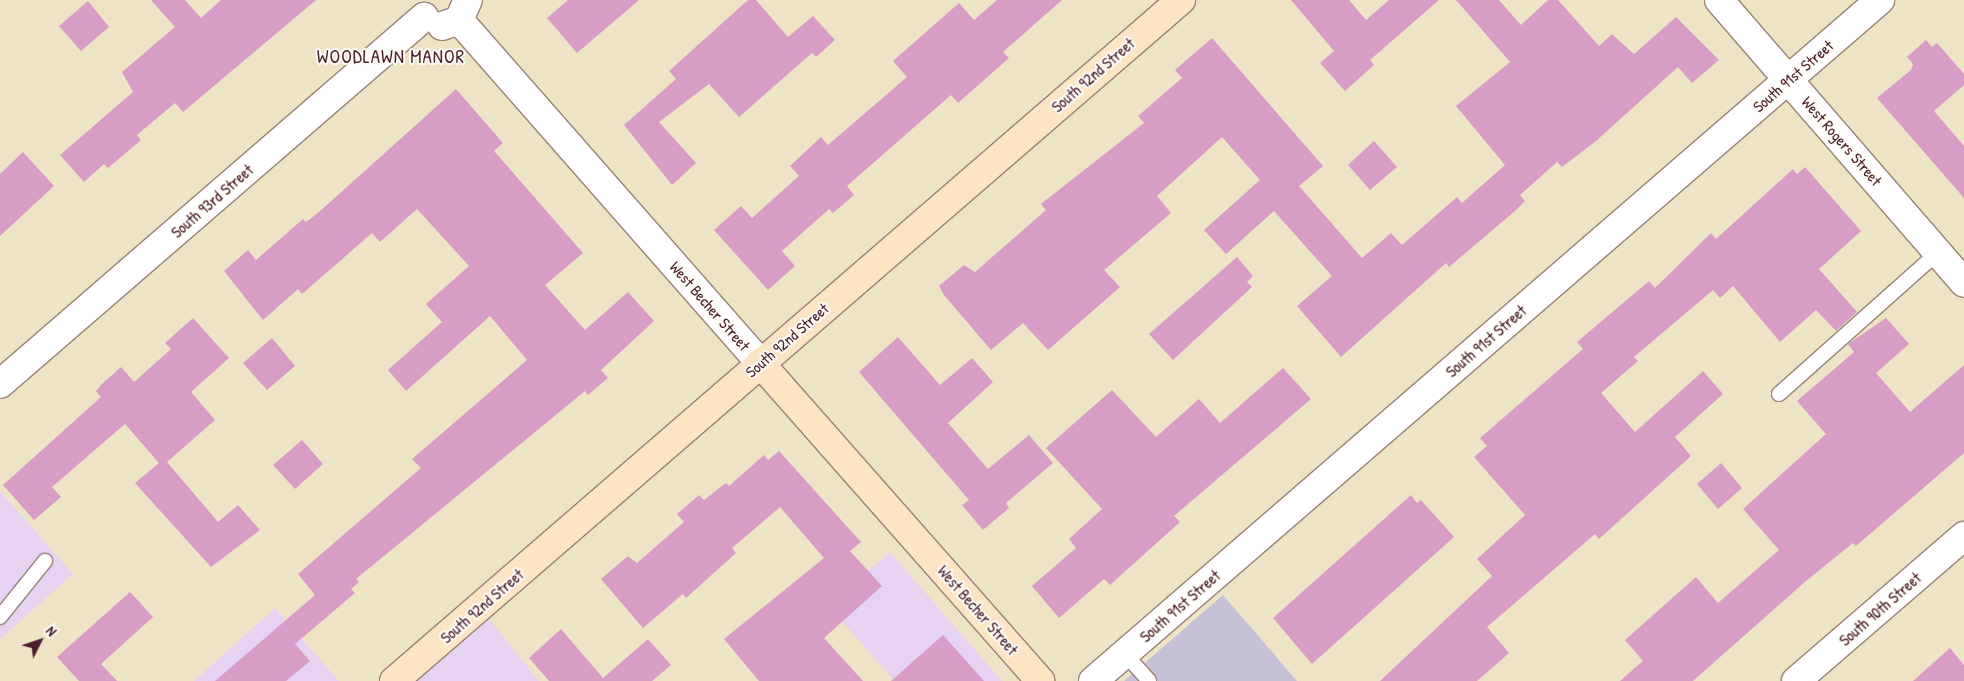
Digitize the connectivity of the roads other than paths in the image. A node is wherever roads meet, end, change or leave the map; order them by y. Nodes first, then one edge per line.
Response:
1 (1181, 0) edge
2 (1719, 0) edge
3 (1880, 0) edge
4 (421, 8) edge
5 (464, 10) edge
6 (1788, 79) junction
7 (1937, 253) junction
8 (1964, 283) edge
9 (760, 363) junction
10 (0, 384) edge
11 (1779, 394) dead end
12 (1964, 536) edge
13 (45, 561) dead end
14 (0, 617) edge
15 (1125, 654) junction
16 (394, 681) edge
17 (1040, 681) edge
18 (1093, 681) edge
19 (1149, 681) edge
20 (1796, 681) edge

1 - 9 street, South 92nd Street
2 - 6 street, West Rogers Street
3 - 6 street, South 91st Street
4 - 5 street
4 - 10 street, South 93rd Street
5 - 9 street, West Becher Street
6 - 7 street, West Rogers Street
6 - 15 street, South 91st Street
7 - 8 street, West Rogers Street
7 - 11 lane
9 - 16 street, South 92nd Street
9 - 17 street, West Becher Street
12 - 20 street, South 90th Street
13 - 14 lane
15 - 18 street, South 91st Street
15 - 19 lane

